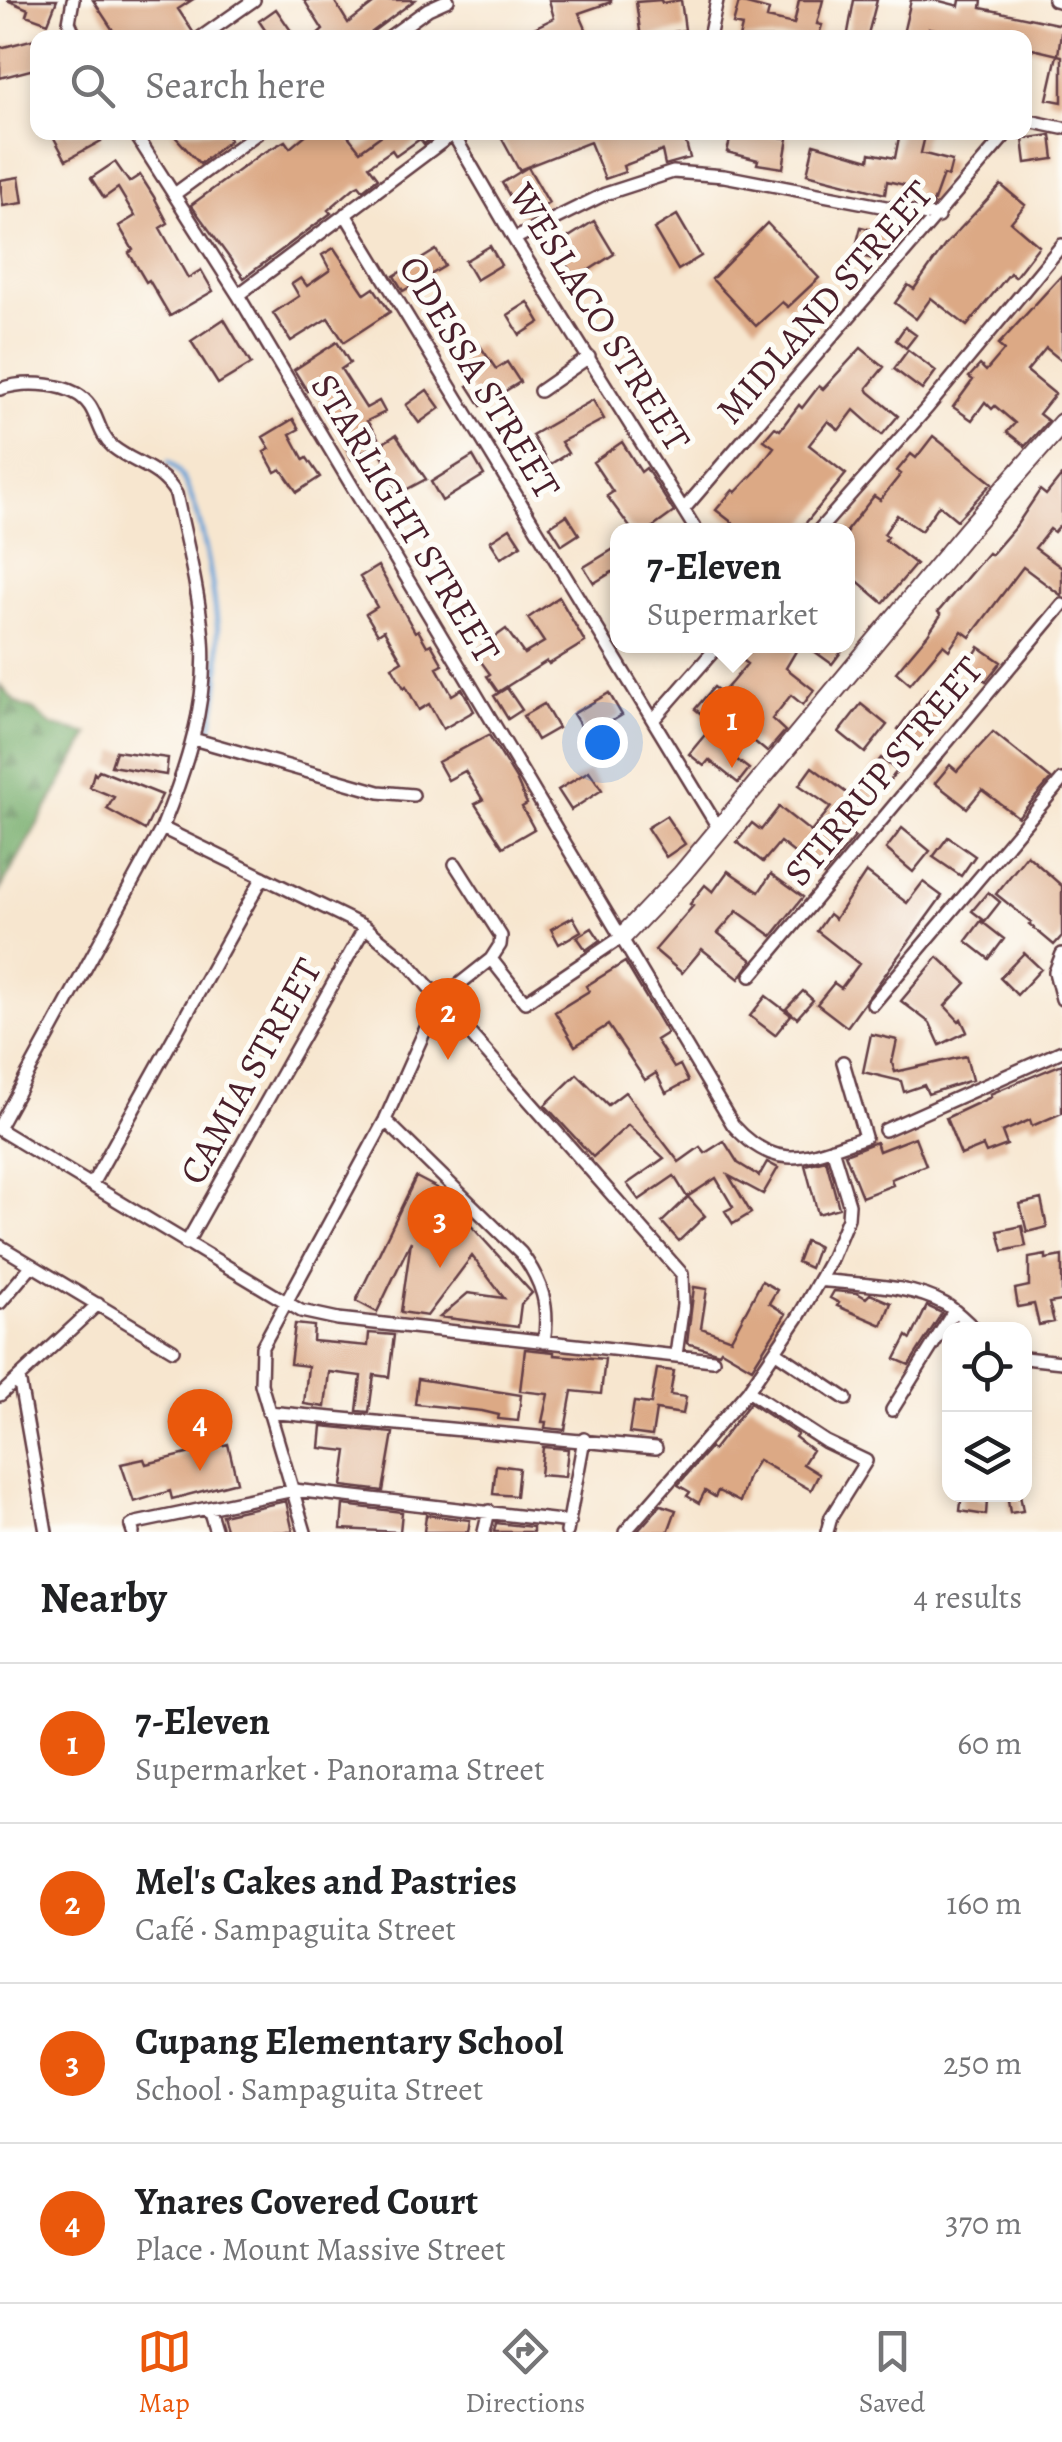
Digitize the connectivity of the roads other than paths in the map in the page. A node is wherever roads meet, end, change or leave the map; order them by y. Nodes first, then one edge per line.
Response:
1 (73, 0) edge
2 (254, 0) edge
3 (448, 0) edge
4 (717, 0) edge
5 (1054, 0) edge
6 (1062, 2) edge
7 (72, 30) edge
8 (211, 30) edge
9 (399, 30) edge
10 (711, 30) edge
11 (1032, 122) edge
12 (1062, 128) edge
13 (139, 140) edge
14 (247, 140) edge
15 (445, 140) edge
16 (458, 140) edge
17 (1001, 140) edge
18 (176, 194) junction
19 (345, 214) junction
20 (938, 217) junction
21 (514, 239) junction
22 (1062, 245) edge
23 (238, 295) junction
24 (588, 357) junction
25 (0, 388) edge
26 (540, 391) dead end
27 (1062, 423) edge
28 (684, 509) junction
29 (692, 523) edge
30 (825, 523) edge
31 (1062, 605) edge
32 (610, 647) edge
33 (614, 653) edge
34 (712, 653) edge
35 (654, 719) junction
36 (193, 739) junction
37 (1062, 780) edge
38 (413, 795) dead end
39 (162, 828) junction
40 (719, 829) junction
41 (455, 864) dead end
42 (264, 877) junction
43 (365, 928) junction
44 (623, 936) junction
45 (1062, 954) edge
46 (491, 958) junction
47 (751, 976) dead end
48 (1062, 999) edge
49 (438, 1001) junction
50 (873, 1004) dead end
51 (1062, 1051) edge
52 (843, 1062) dead end
53 (385, 1120) junction
54 (0, 1127) edge
55 (885, 1130) dead end
56 (832, 1148) junction
57 (92, 1184) junction
58 (186, 1244) junction
59 (0, 1246) edge
60 (32, 1265) junction
61 (819, 1280) junction
62 (0, 1303) edge
63 (284, 1303) junction
64 (98, 1304) junction
65 (954, 1311) junction
66 (967, 1322) edge
67 (544, 1342) junction
68 (174, 1350) dead end
69 (776, 1352) junction
70 (676, 1355) junction
71 (1032, 1359) edge
72 (713, 1360) dead end
73 (1062, 1362) edge
74 (18, 1378) junction
75 (748, 1391) junction
76 (0, 1395) edge
77 (846, 1400) dead end
78 (892, 1410) dead end
79 (268, 1412) junction
80 (584, 1439) junction
81 (656, 1448) dead end
82 (294, 1490) junction
83 (209, 1509) junction
84 (489, 1511) junction
85 (569, 1527) edge
86 (132, 1529) edge
87 (46, 1532) edge
88 (216, 1532) edge
89 (306, 1532) edge
90 (484, 1532) edge
91 (626, 1532) edge
92 (828, 1532) edge

1 - 7 street
2 - 8 street
3 - 9 street
4 - 10 street
5 - 6 street
11 - 12 street
13 - 18 street, STARLIGHT STREET
14 - 18 street
15 - 19 street
16 - 21 street, WESLACO STREET
17 - 20 street, MIDLAND STREET
18 - 23 street, STARLIGHT STREET
19 - 23 street
19 - 32 street, ODESSA STREET
20 - 21 street
20 - 28 street, MIDLAND STREET
21 - 24 street, WESLACO STREET
22 - 30 street
23 - 44 street, STARLIGHT STREET
24 - 26 street
24 - 28 street, WESLACO STREET
25 - 36 street
27 - 40 street
28 - 29 street, WESLACO STREET
31 - 47 street, STIRRUP STREET
33 - 35 street, ODESSA STREET
34 - 35 street
35 - 40 street, ODESSA STREET
36 - 38 street
36 - 39 street
37 - 50 street
39 - 42 street
39 - 54 street
40 - 44 street
41 - 46 street
42 - 43 street
42 - 57 street
43 - 49 street
43 - 58 street, CAMIA STREET
44 - 46 street
44 - 56 street, STARLIGHT STREET
45 - 48 street
46 - 49 street
49 - 53 street
49 - 70 street
51 - 55 street
52 - 56 street
53 - 63 street
53 - 67 street
54 - 57 street
56 - 61 street
57 - 58 street
58 - 63 street
59 - 60 street
60 - 62 street
60 - 64 street
61 - 65 street
61 - 69 street
63 - 67 street
63 - 79 street
64 - 68 street
64 - 74 street
65 - 66 street
65 - 78 street
67 - 70 street
69 - 75 street
69 - 77 street
70 - 72 street
71 - 73 street
74 - 76 street
74 - 87 street
75 - 91 street
75 - 92 street
79 - 80 street
79 - 82 street
80 - 81 street
80 - 85 street
82 - 83 street
82 - 84 street
82 - 89 street
83 - 86 street
83 - 88 street
84 - 85 street
84 - 90 street

